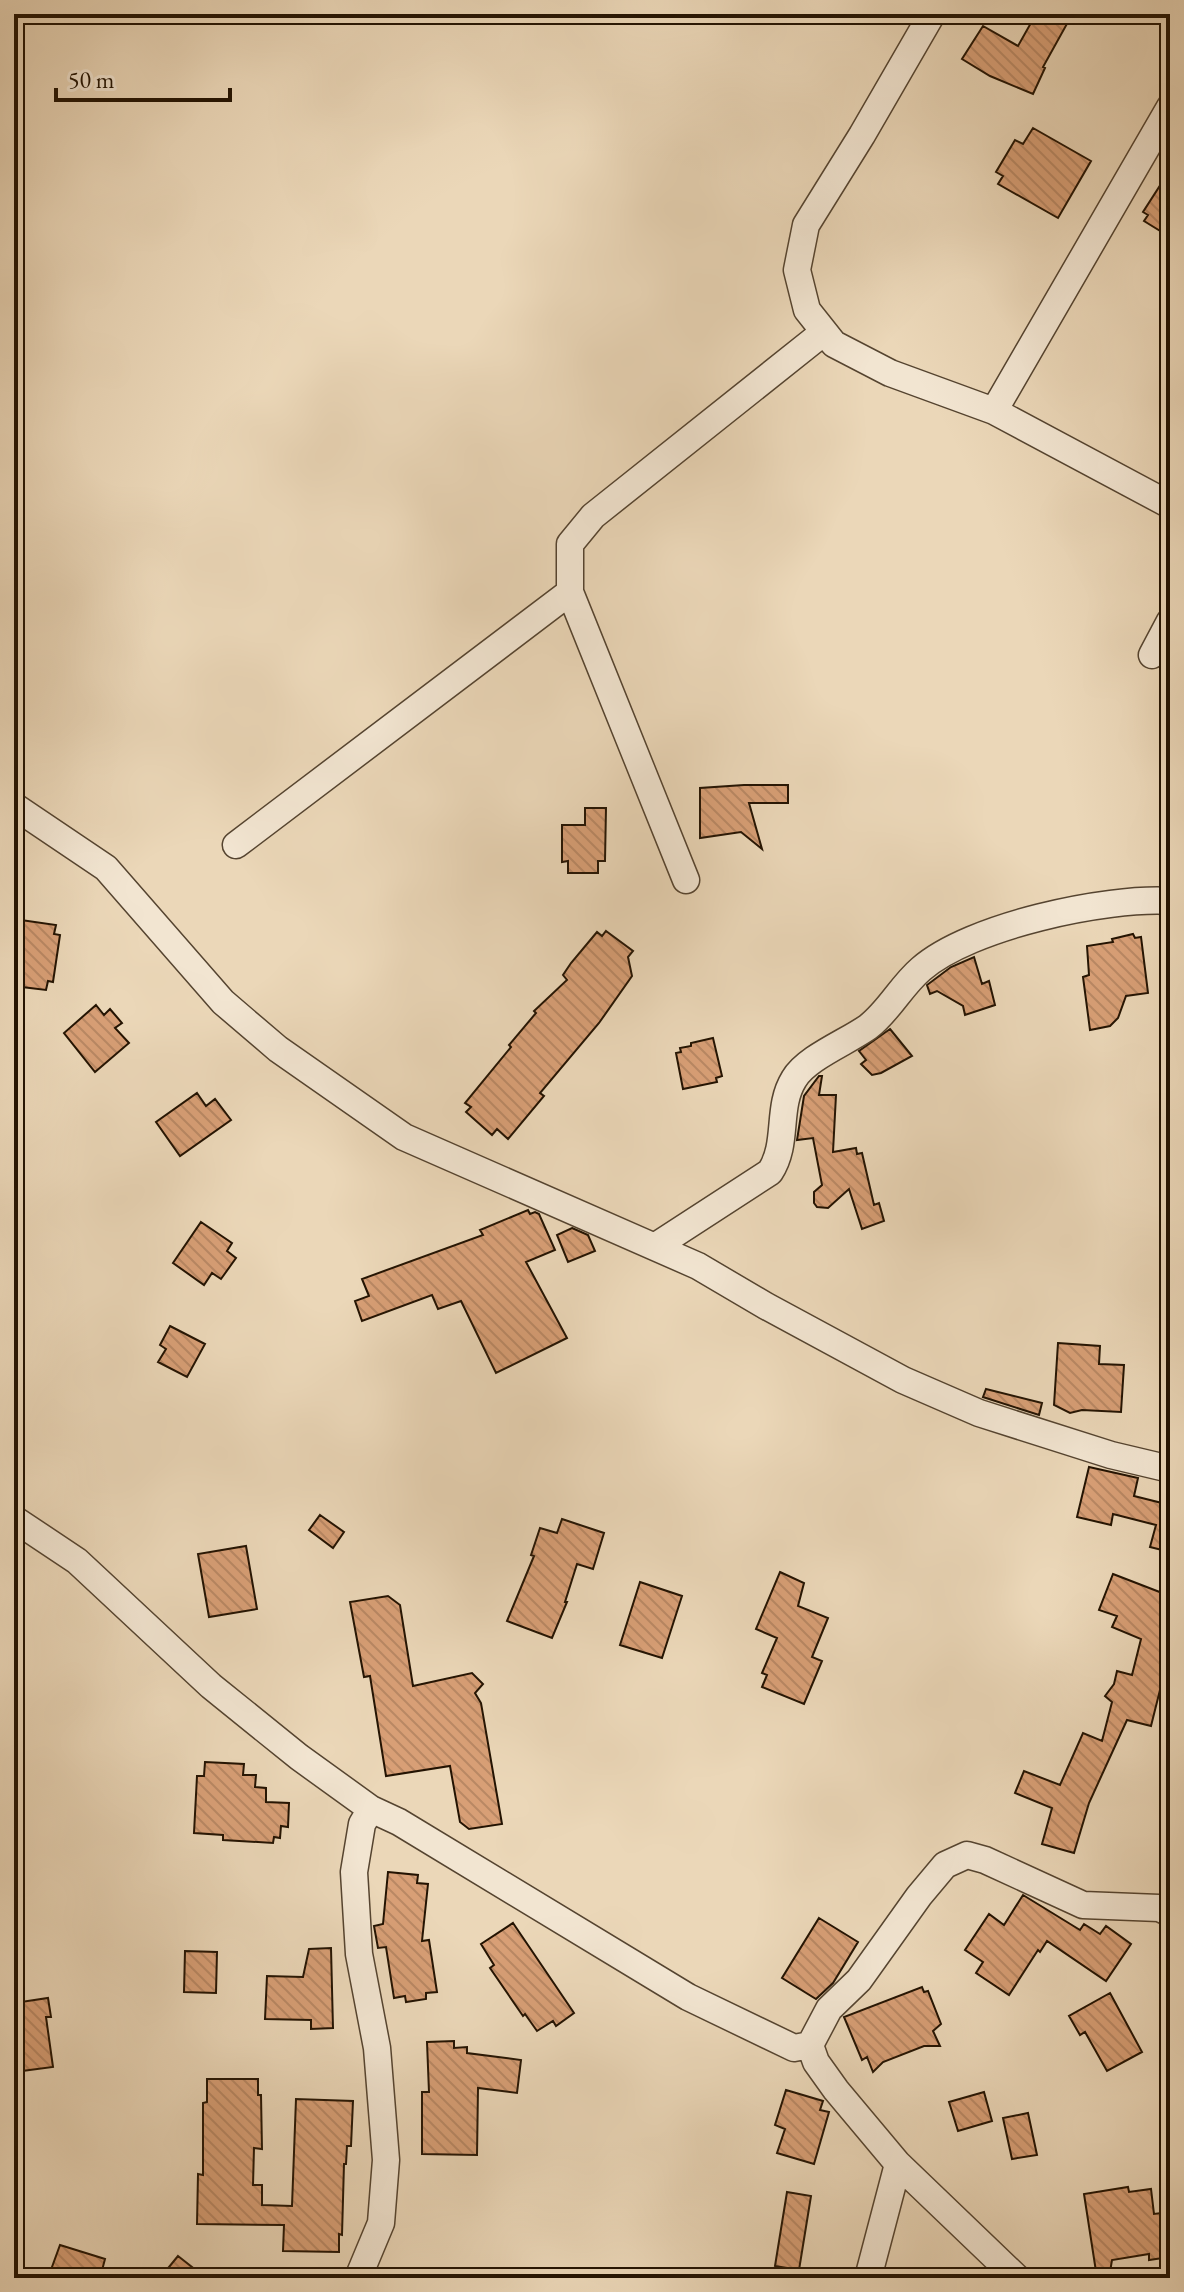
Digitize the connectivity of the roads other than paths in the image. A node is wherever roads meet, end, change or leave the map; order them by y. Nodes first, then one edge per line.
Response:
1 (932, 14) edge
2 (1170, 107) edge
3 (824, 332) junction
4 (994, 411) junction
5 (1170, 505) edge
6 (570, 592) junction
7 (1170, 621) edge
8 (1152, 655) dead end
9 (14, 806) edge
10 (236, 845) dead end
11 (686, 880) dead end
12 (1170, 901) edge
13 (656, 1246) junction
14 (1170, 1469) edge
15 (14, 1519) edge
16 (371, 1809) junction
17 (1170, 1913) edge
18 (810, 2045) junction
19 (898, 2164) junction
20 (358, 2278) edge
21 (868, 2278) edge
22 (1017, 2278) edge

1 - 3 street
2 - 4 street
3 - 4 street
3 - 6 street
4 - 5 street
6 - 10 street
6 - 11 street
7 - 8 street
9 - 13 street
12 - 13 street
13 - 14 street
15 - 16 street
16 - 18 street
16 - 20 street
17 - 18 street
18 - 19 street
19 - 21 street
19 - 22 street

